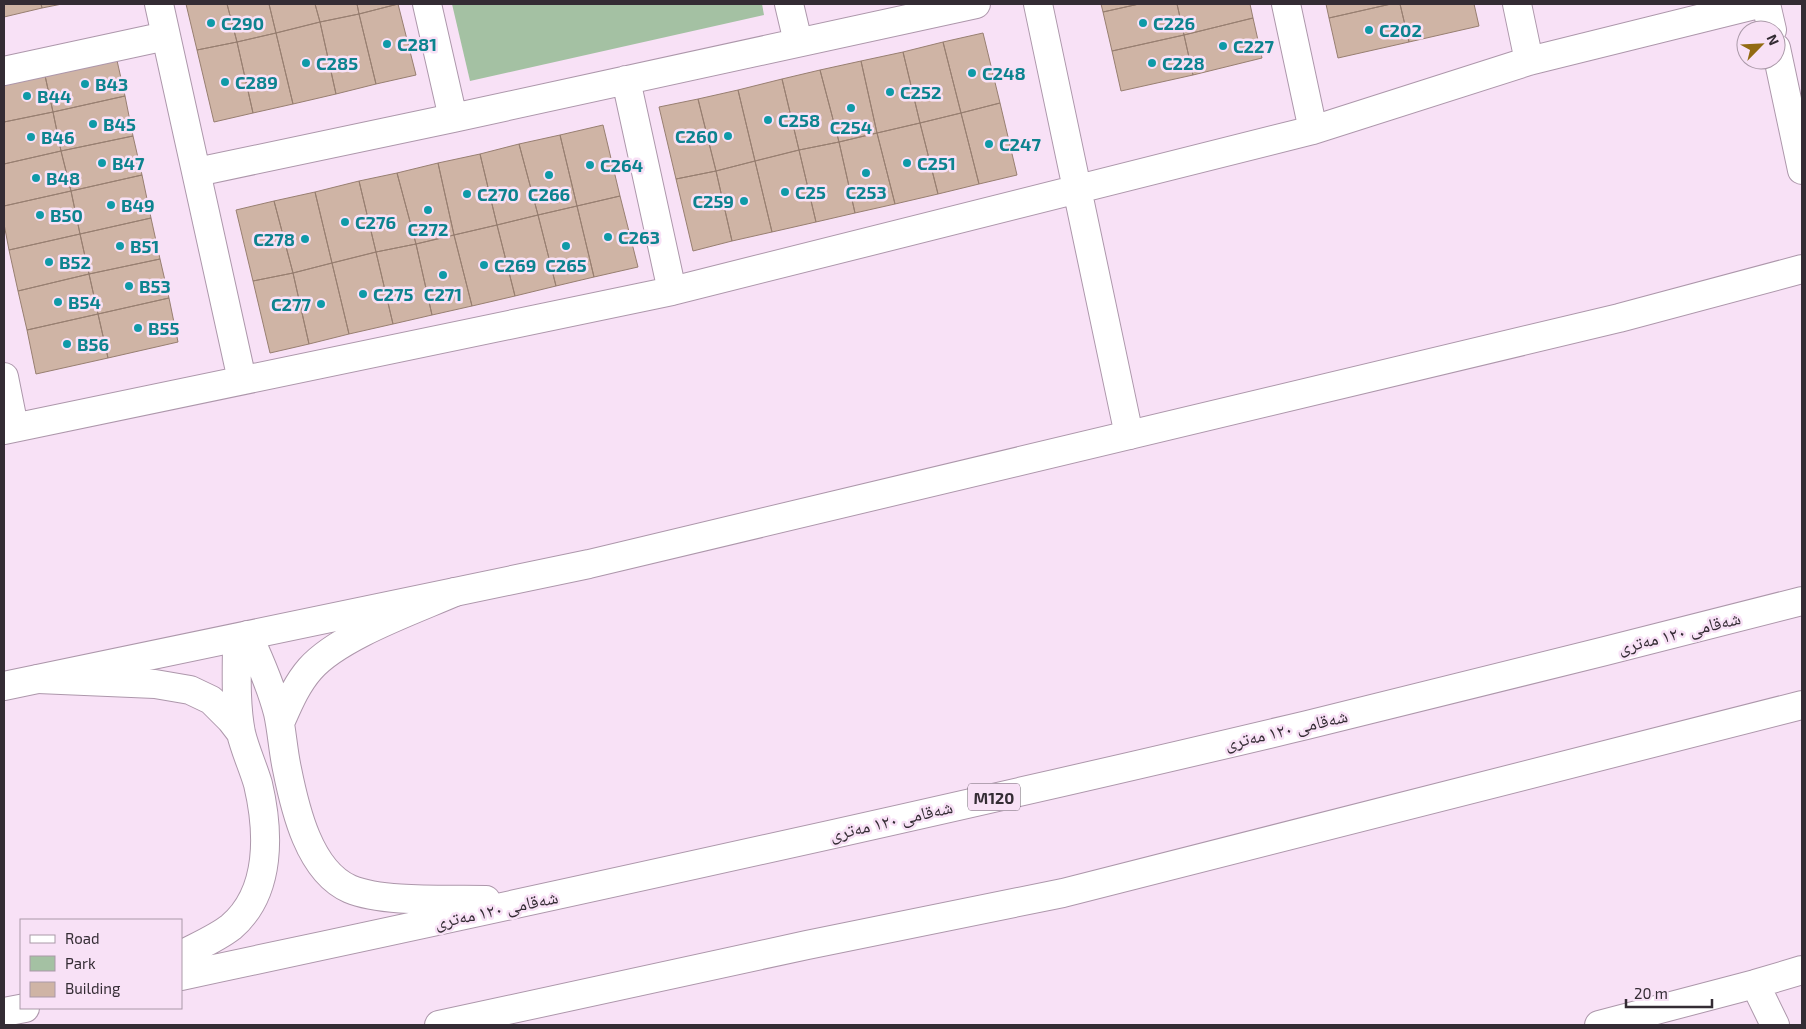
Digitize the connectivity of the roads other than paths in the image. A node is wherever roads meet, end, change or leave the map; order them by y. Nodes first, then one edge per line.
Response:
1 (159, 4) edge
2 (427, 4) edge
3 (789, 4) edge
4 (976, 4) edge
5 (1038, 4) edge
6 (1286, 4) edge
7 (1517, 4) edge
8 (1759, 4) edge
9 (1766, 4) edge
10 (1770, 20) edge
11 (166, 36) junction
12 (798, 42) junction
13 (1529, 61) junction
14 (1781, 70) edge
15 (4, 71) edge
16 (626, 80) junction
17 (453, 118) junction
18 (1312, 130) junction
19 (1802, 170) edge
20 (197, 172) junction
21 (1077, 190) junction
22 (1802, 269) edge
23 (672, 291) junction
24 (4, 377) edge
25 (242, 380) junction
26 (9, 428) edge
27 (1128, 435) junction
28 (455, 592) junction
29 (1802, 601) edge
30 (242, 636) junction
31 (38, 679) junction
32 (4, 686) edge
33 (1802, 705) edge
34 (280, 723) junction
35 (242, 734) junction
36 (537, 900) junction
37 (182, 953) edge
38 (1802, 970) edge
39 (182, 976) edge
40 (1755, 984) junction
41 (552, 1001) junction
42 (20, 1009) edge
43 (4, 1012) edge
44 (439, 1025) edge
45 (509, 1025) edge
46 (1599, 1025) edge
47 (1775, 1025) edge

1 - 11 main road
2 - 17 main road
3 - 12 main road
4 - 12 main road
5 - 21 main road
6 - 18 main road
7 - 13 main road
8 - 13 main road
9 - 10 main road
11 - 15 main road
11 - 20 main road
12 - 16 main road
13 - 18 main road
14 - 19 main road
16 - 17 main road
16 - 23 main road
17 - 20 main road
18 - 21 main road
20 - 25 main road
21 - 23 main road
21 - 27 main road
22 - 27 main road
23 - 25 main road
24 - 26 main road
25 - 26 main road
27 - 28 main road
28 - 30 main road
28 - 34 main road
29 - 36 main road, شەقامی ١٢٠ مەتری / M120
30 - 31 main road
30 - 34 main road
30 - 35 main road
31 - 32 main road
31 - 35 main road
33 - 41 main road
34 - 36 main road
35 - 37 main road
36 - 39 main road, شەقامی ١٢٠ مەتری / M120
38 - 40 main road
40 - 46 main road
40 - 47 main road
41 - 44 main road
41 - 45 main road
42 - 43 main road

